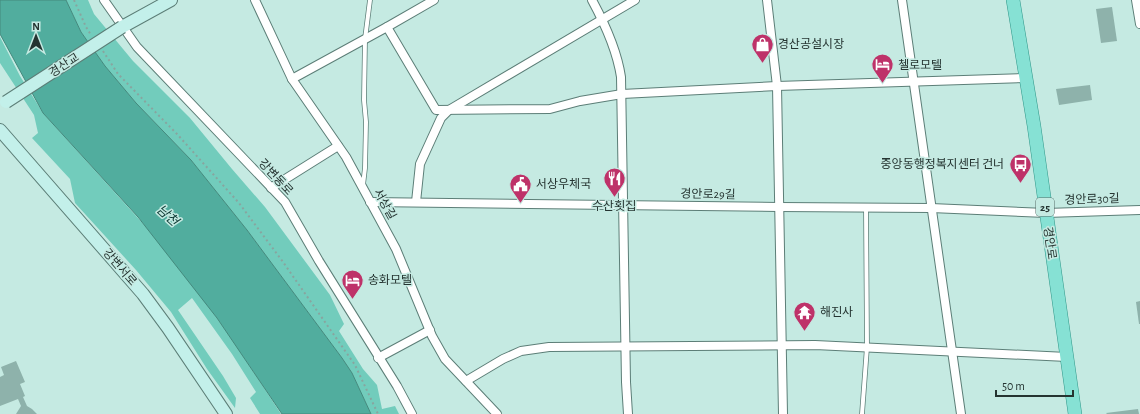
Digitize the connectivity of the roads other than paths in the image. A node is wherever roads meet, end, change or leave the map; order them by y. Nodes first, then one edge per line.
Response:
1 (104, 0) edge
2 (171, 0) edge
3 (255, 0) edge
4 (370, 0) edge
5 (434, 0) edge
6 (592, 0) edge
7 (635, 0) edge
8 (767, 0) edge
9 (902, 0) edge
10 (1013, 0) edge
11 (1136, 0) edge
12 (602, 20) junction
13 (1140, 24) edge
14 (122, 27) junction
15 (387, 27) junction
16 (366, 39) junction
17 (1026, 78) junction
18 (292, 79) junction
19 (913, 82) junction
20 (777, 86) junction
21 (622, 94) junction
22 (3, 104) edge
23 (450, 110) junction
24 (0, 130) edge
25 (338, 146) junction
26 (362, 187) junction
27 (271, 188) junction
28 (370, 202) junction
29 (416, 202) junction
30 (622, 204) junction
31 (779, 207) junction
32 (866, 208) junction
33 (932, 208) junction
34 (1140, 210) edge
35 (1046, 213) junction
36 (430, 330) junction
37 (782, 345) junction
38 (626, 346) junction
39 (868, 347) junction
40 (952, 351) junction
41 (1067, 357) junction
42 (378, 358) junction
43 (466, 381) junction
44 (226, 414) edge
45 (412, 414) edge
46 (497, 414) edge
47 (628, 414) edge
48 (783, 414) edge
49 (862, 414) edge
50 (961, 414) edge
51 (1075, 414) edge

1 - 14 street, 강변동로
2 - 14 street, 경산교
3 - 18 street, 서상길
4 - 16 lane
5 - 15 street
6 - 12 street
7 - 12 street
8 - 20 street
9 - 19 street
10 - 17 main road, 경안로 / 25
11 - 13 street
12 - 21 street
12 - 23 street
14 - 22 street, 경산교, bridge
14 - 27 street, 강변동로
15 - 16 street
15 - 23 street
16 - 18 street
16 - 26 lane
17 - 19 street
17 - 35 main road, 경안로 / 25
18 - 25 street, 서상길
19 - 20 street
19 - 33 street
20 - 21 street
20 - 31 street
21 - 23 street
21 - 30 street
23 - 29 street
24 - 44 street, 강변서로
25 - 26 street, 서상길
25 - 27 street
26 - 28 street, 서상길
27 - 42 street, 강변동로
28 - 29 street, 경안로29길
28 - 36 street, 서상길
29 - 30 street, 경안로29길
30 - 31 street, 경안로29길
30 - 38 street
31 - 32 street, 경안로29길
31 - 37 street
32 - 33 street, 경안로29길
32 - 39 lane
33 - 35 street, 경안로29길
33 - 40 street
34 - 35 street, 경안로30길
35 - 41 main road, 경안로 / 25
36 - 42 street
36 - 43 street, 서상길
37 - 38 street
37 - 39 street
37 - 48 street
38 - 43 street
38 - 47 street
39 - 40 street
39 - 49 lane
40 - 41 street
40 - 50 street
41 - 51 main road, 경안로 / 25
42 - 45 street, 강변동로
43 - 46 street, 서상길

